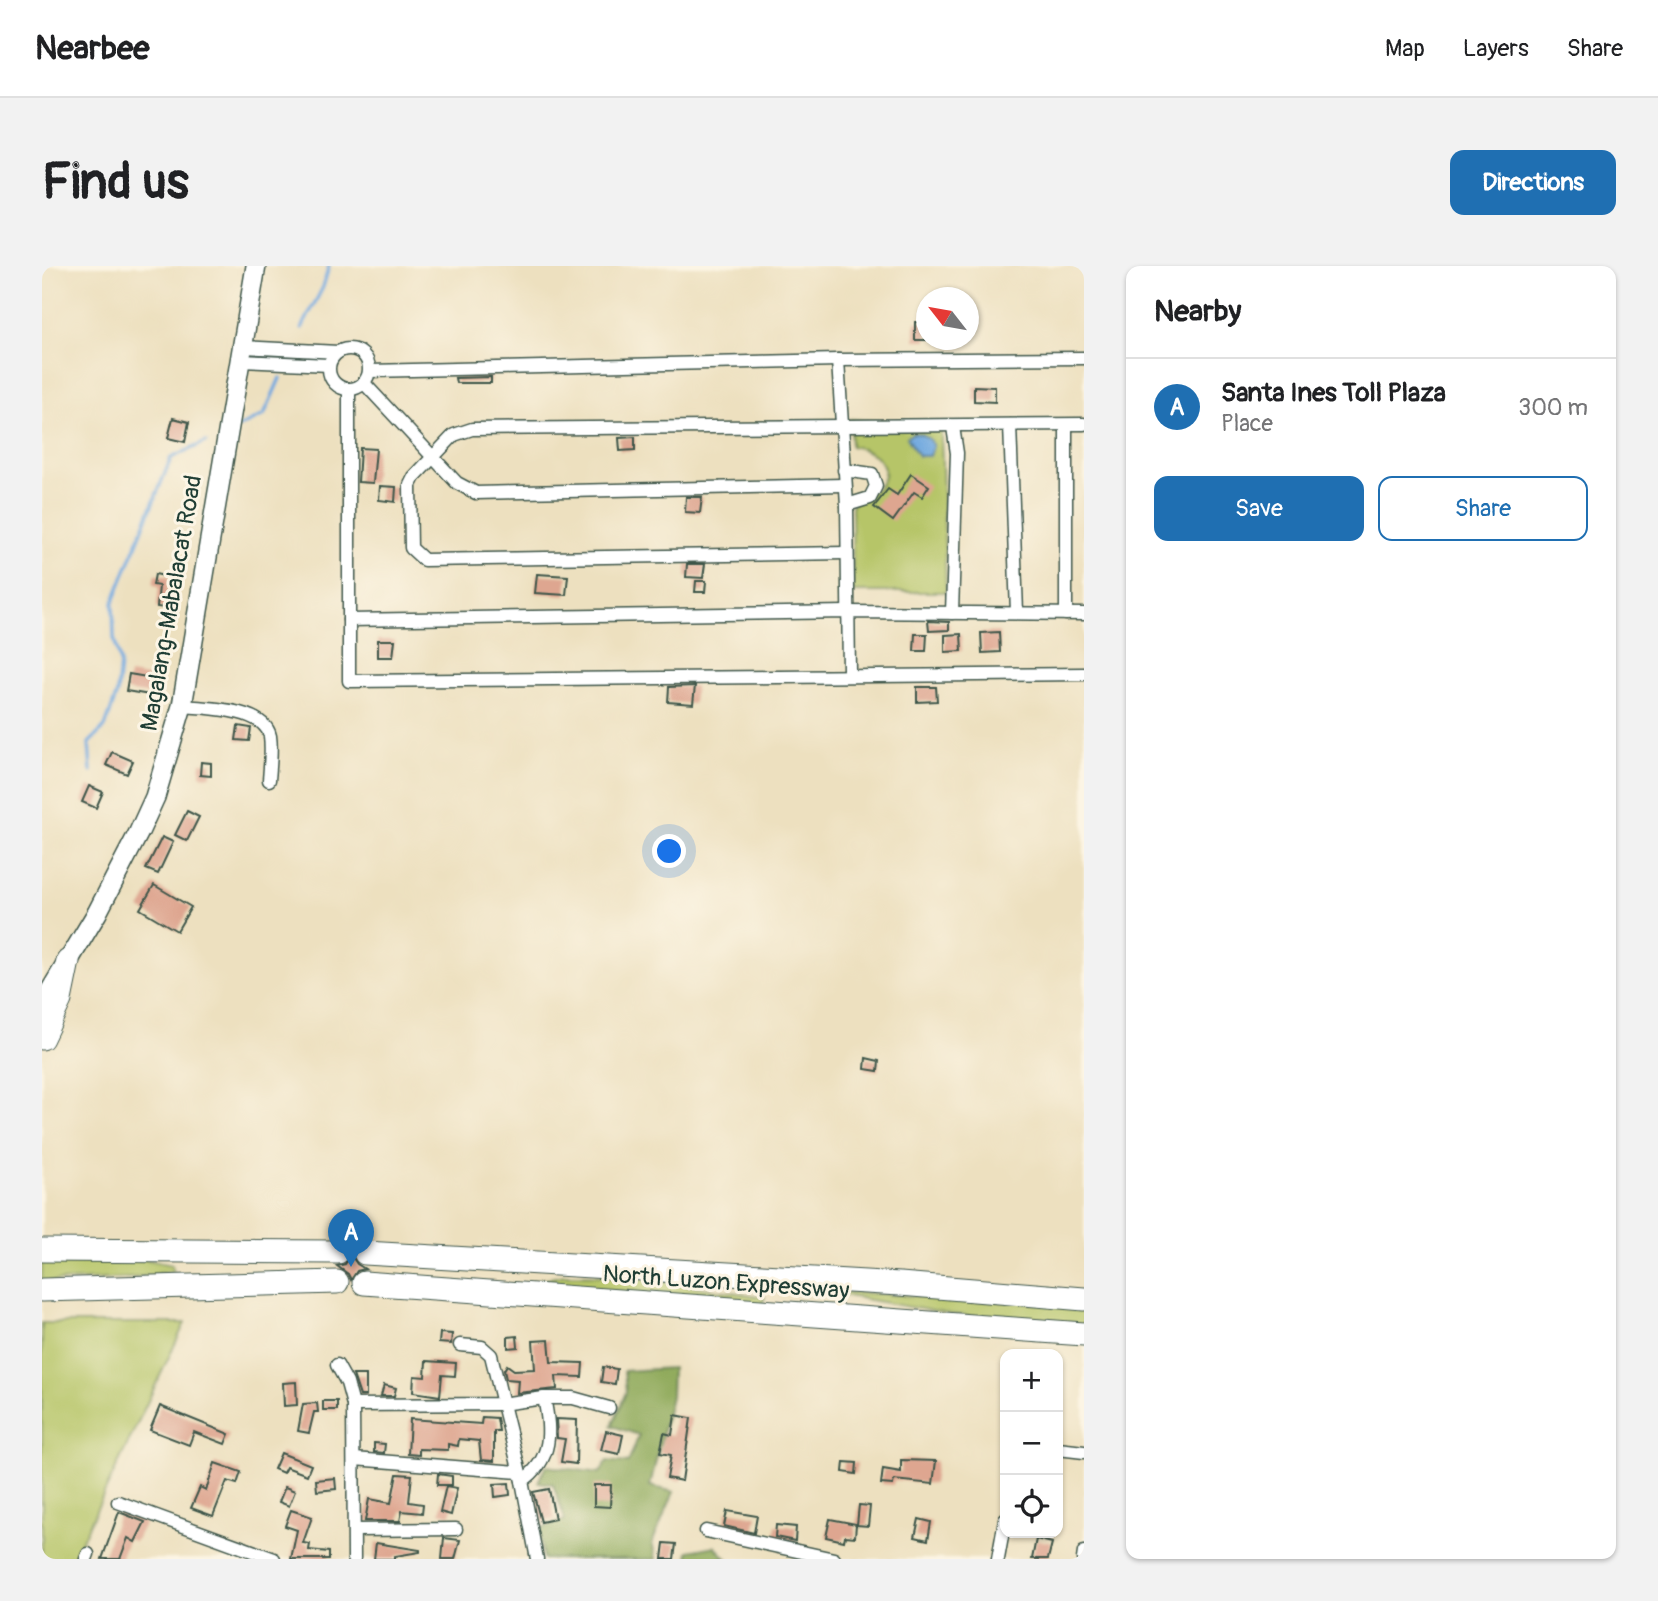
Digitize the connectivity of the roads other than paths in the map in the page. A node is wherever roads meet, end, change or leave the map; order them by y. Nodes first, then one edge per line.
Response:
1 (256, 266) edge
2 (338, 352) junction
3 (249, 354) junction
4 (1084, 358) edge
5 (838, 360) junction
6 (329, 365) junction
7 (370, 371) junction
8 (364, 383) junction
9 (349, 390) junction
10 (1084, 424) edge
11 (1010, 425) junction
12 (1066, 425) junction
13 (841, 426) junction
14 (953, 427) junction
15 (433, 457) junction
16 (844, 470) junction
17 (843, 485) junction
18 (846, 505) junction
19 (846, 554) junction
20 (847, 612) junction
21 (1017, 612) junction
22 (952, 613) junction
23 (1066, 614) junction
24 (1084, 614) edge
25 (349, 620) junction
26 (849, 673) junction
27 (1084, 674) edge
28 (182, 706) junction
29 (269, 780) dead end
30 (68, 961) junction
31 (42, 1005) edge
32 (42, 1038) edge
33 (42, 1250) edge
34 (338, 1252) dead end
35 (365, 1253) dead end
36 (337, 1282) dead end
37 (364, 1283) dead end
38 (42, 1288) edge
39 (1084, 1299) edge
40 (1084, 1334) edge
41 (460, 1345) dead end
42 (337, 1365) dead end
43 (544, 1398) junction
44 (501, 1404) junction
45 (353, 1405) junction
46 (609, 1408) dead end
47 (1063, 1450) edge
48 (1084, 1452) edge
49 (354, 1459) junction
50 (521, 1477) junction
51 (118, 1502) dead end
52 (355, 1530) junction
53 (456, 1530) dead end
54 (706, 1531) dead end
55 (1002, 1538) edge
56 (1084, 1552) edge
57 (274, 1559) edge
58 (354, 1559) edge
59 (537, 1559) edge
60 (834, 1559) edge
61 (998, 1559) edge
62 (1083, 1559) edge

1 - 3 main road, Magalang-Mabalacat Road
2 - 3 street
2 - 6 street
2 - 7 street
3 - 6 street
3 - 28 main road, Magalang-Mabalacat Road
4 - 5 street
5 - 7 street
5 - 13 street
6 - 9 street
7 - 8 street
8 - 9 street
8 - 15 street
9 - 25 street
10 - 12 street
11 - 12 street
11 - 14 street
11 - 21 street
12 - 23 street
13 - 14 street
13 - 15 street
13 - 16 street
14 - 22 street
15 - 17 street
15 - 19 street
16 - 17 street
16 - 18 street
17 - 18 street
18 - 19 street
19 - 20 street
20 - 22 street
20 - 25 street
20 - 26 street
21 - 22 street
21 - 23 street
23 - 24 street
25 - 26 street
26 - 27 street
28 - 29 street
28 - 30 main road, Magalang-Mabalacat Road
30 - 31 main road, Magalang-Mabalacat Road
30 - 32 highway
33 - 34 highway
35 - 39 highway, North Luzon Expressway
36 - 38 highway
37 - 40 highway, North Luzon Expressway
41 - 44 street
42 - 45 street
43 - 44 street
43 - 46 street
43 - 50 street
44 - 45 street
44 - 50 street
45 - 49 street
47 - 48 street
49 - 50 street
49 - 52 street
50 - 59 street
51 - 57 street
52 - 53 street
52 - 58 street
54 - 60 street
55 - 61 street
56 - 62 street

